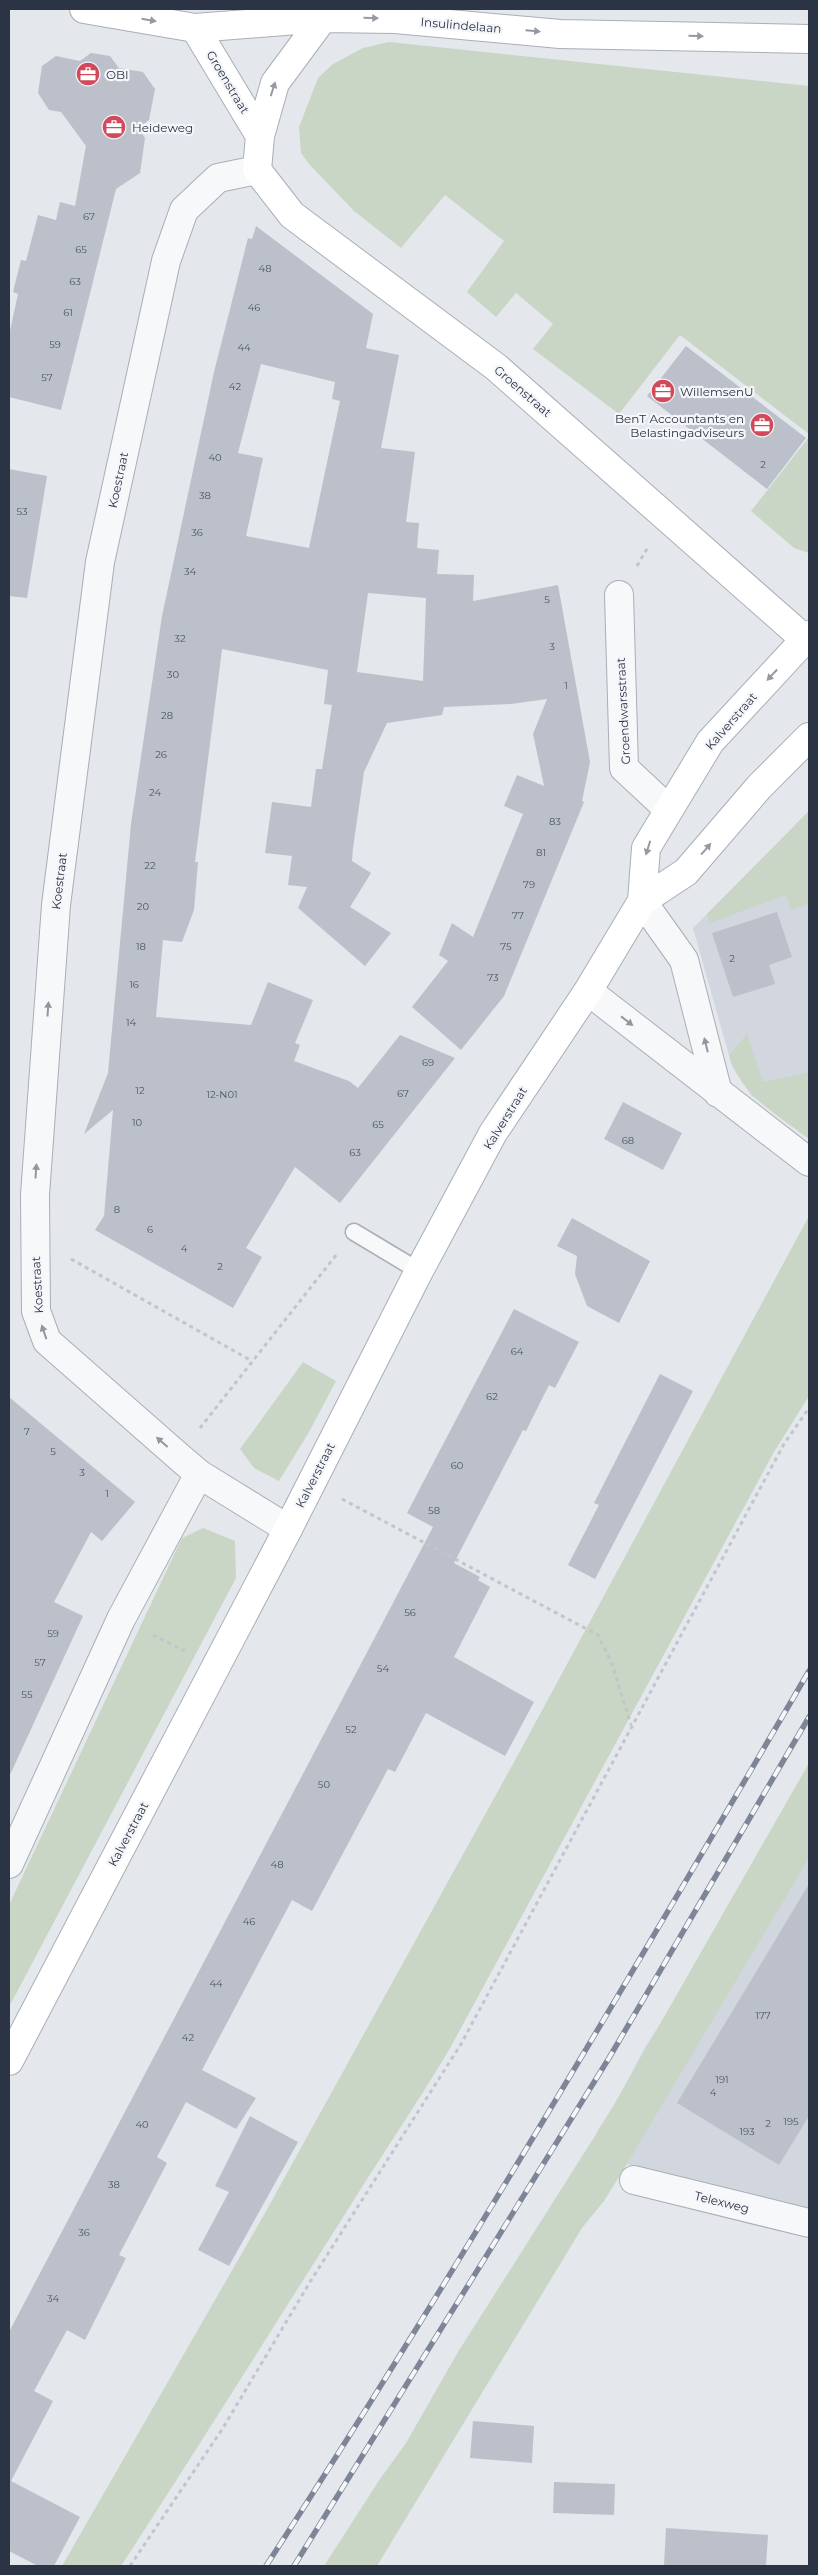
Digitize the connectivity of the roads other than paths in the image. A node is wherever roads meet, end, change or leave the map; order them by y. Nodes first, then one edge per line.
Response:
1 (84, 9) edge
2 (323, 18) junction
3 (195, 28) junction
4 (809, 39) edge
5 (260, 136) junction
6 (257, 170) junction
7 (618, 595) road end
8 (808, 639) edge
9 (809, 738) edge
10 (668, 810) junction
11 (642, 901) junction
12 (588, 992) junction
13 (718, 1093) junction
14 (809, 1162) edge
15 (354, 1232) road end
16 (418, 1271) junction
17 (199, 1474) junction
18 (288, 1529) junction
19 (9, 1864) edge
20 (9, 2061) edge
21 (634, 2180) dead end
22 (809, 2223) edge

1 -> 3 street, Insulindelaan
2 - 3 street, Insulindelaan
2 -> 4 street, Insulindelaan
5 -> 2 street, Groenstraat
3 - 5 street, Groenstraat
5 - 6 street, Groenstraat
6 - 8 street, Groenstraat
17 -> 6 street, Koestraat
7 - 10 street, Groendwarsstraat
8 -> 10 street, Kalverstraat
11 -> 9 street, Kalverstraat
10 -> 11 street, Kalverstraat
11 - 12 street, Kalverstraat
13 -> 11 street
12 -> 13 street
12 - 16 street, Kalverstraat
13 - 14 street
15 - 16 lane
16 - 18 street, Kalverstraat
17 - 18 street, Koestraat
17 - 19 street
18 - 20 street, Kalverstraat
21 - 22 street, Telexweg

